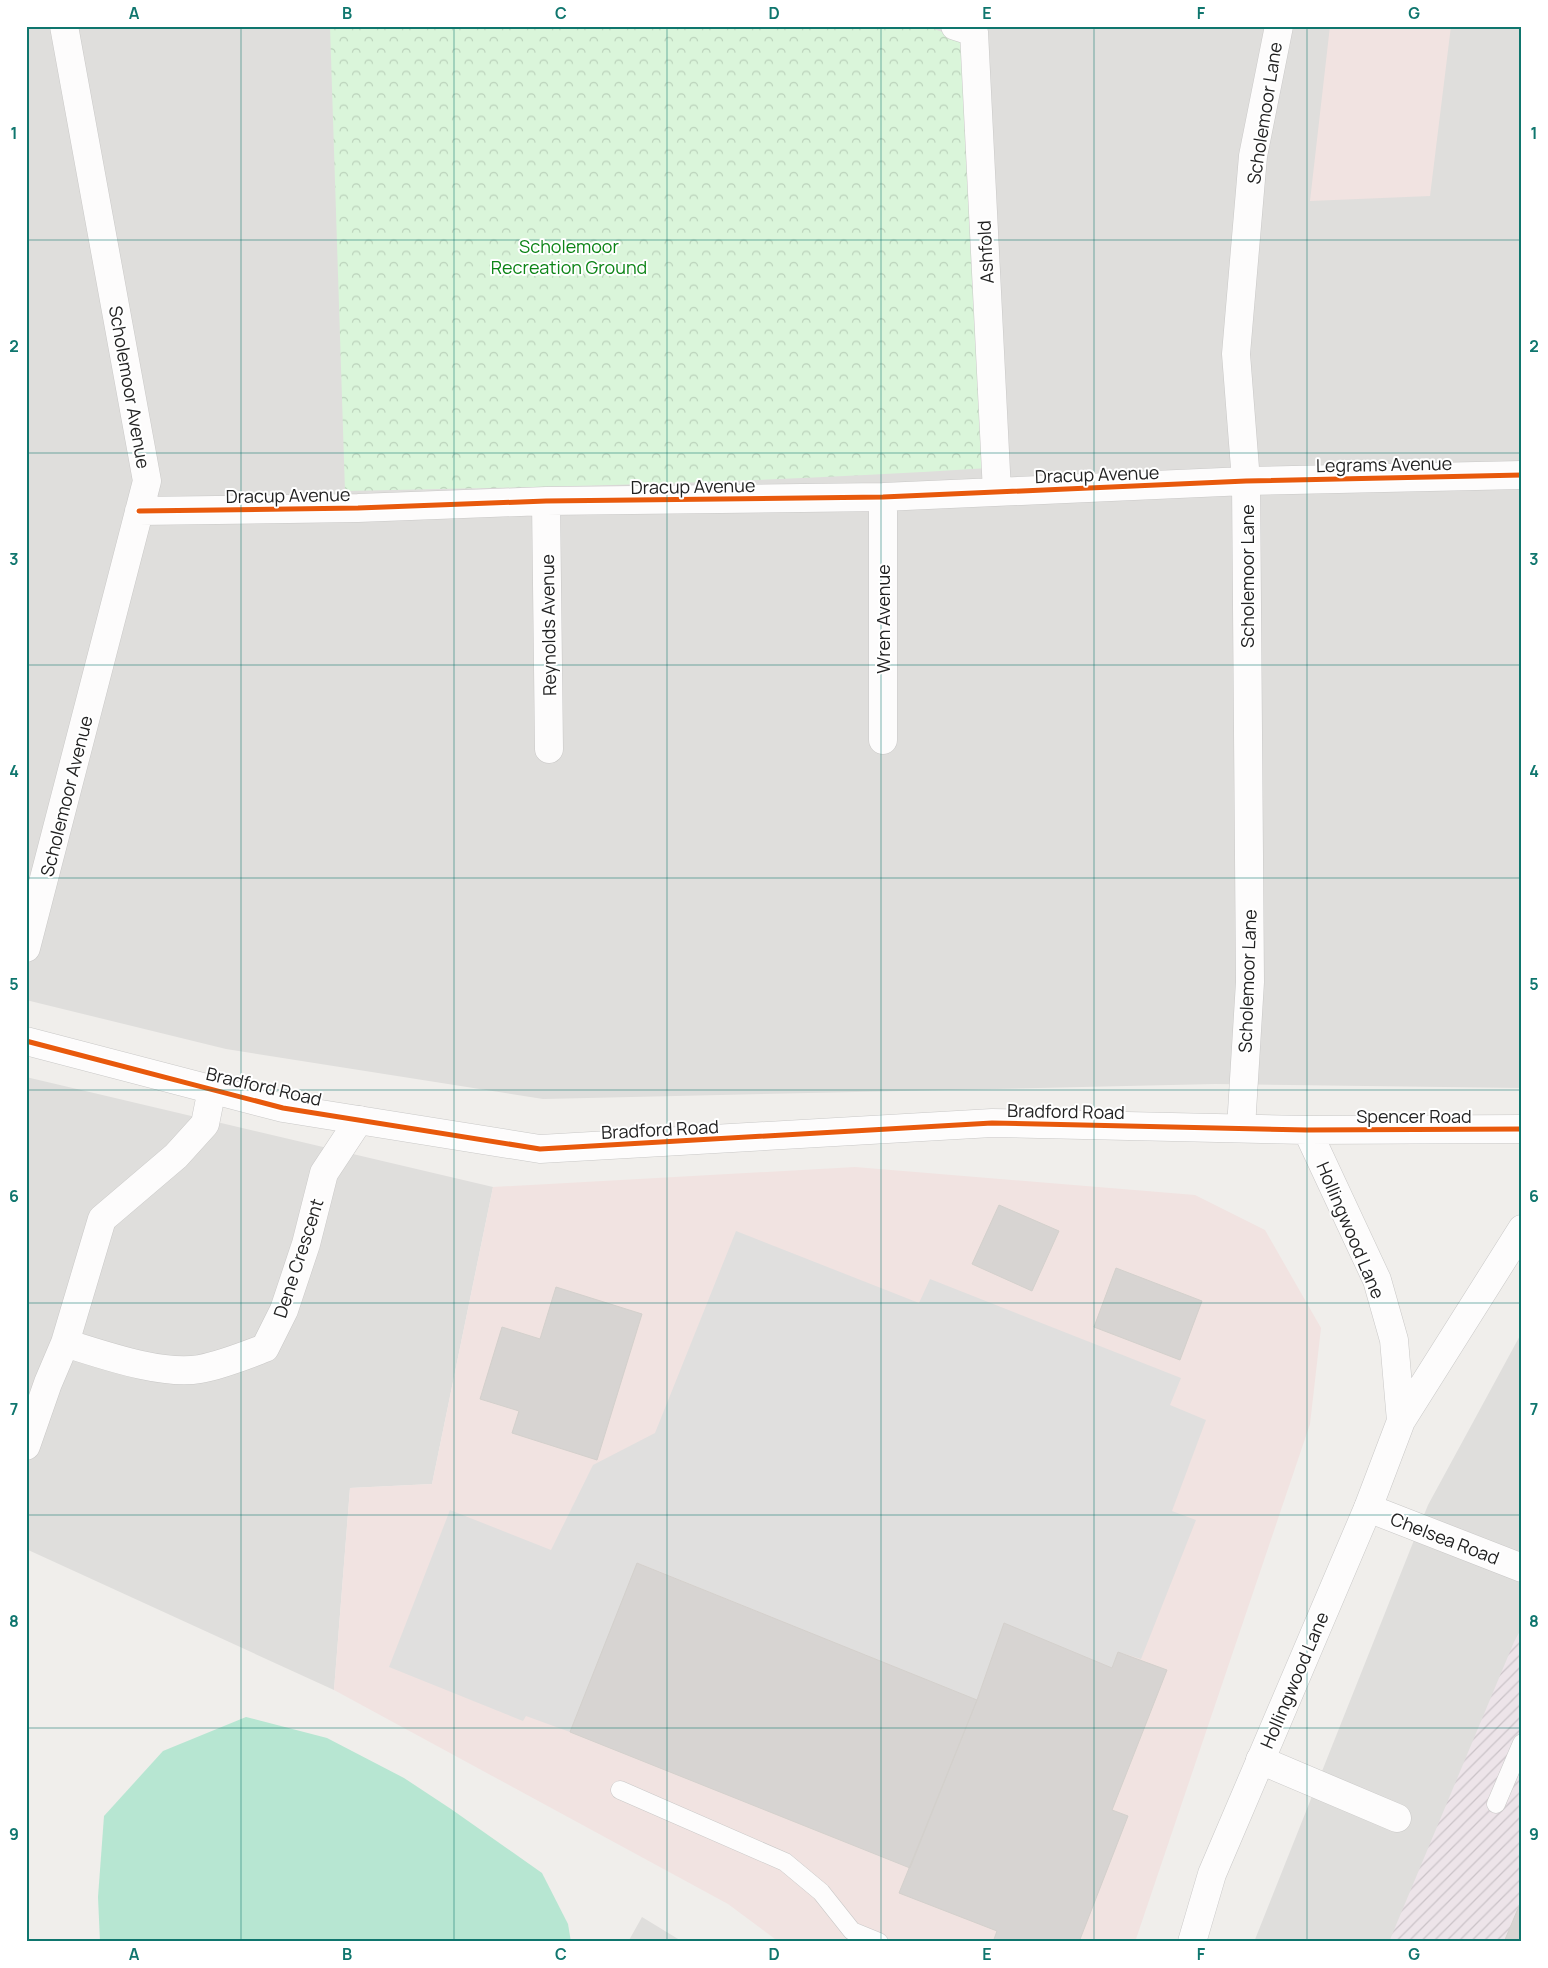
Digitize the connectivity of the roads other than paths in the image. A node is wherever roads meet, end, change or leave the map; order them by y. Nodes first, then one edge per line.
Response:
1 (64, 26) edge
2 (955, 26) edge
3 (1279, 26) edge
4 (1522, 475) edge
5 (1246, 482) junction
6 (997, 492) junction
7 (883, 497) junction
8 (546, 502) junction
9 (139, 511) junction
10 (883, 740) dead end
11 (549, 750) dead end
12 (26, 948) edge
13 (26, 1041) edge
14 (212, 1089) junction
15 (359, 1120) junction
16 (1240, 1128) junction
17 (1522, 1129) edge
18 (1307, 1130) junction
19 (1522, 1229) edge
20 (65, 1343) junction
21 (1401, 1421) junction
22 (26, 1446) edge
23 (1368, 1508) junction
24 (1522, 1568) edge
25 (1522, 1743) edge
26 (1260, 1760) junction
27 (620, 1790) dead end
28 (1496, 1804) dead end
29 (1397, 1818) dead end
30 (879, 1942) edge
31 (1192, 1942) edge

1 - 9 street, Scholemoor Avenue
2 - 6 street, Ashfold
3 - 5 street, Scholemoor Lane
4 - 5 street, Legrams Avenue
5 - 6 street, Dracup Avenue
5 - 16 street, Scholemoor Lane
6 - 7 street, Dracup Avenue
7 - 8 street, Dracup Avenue
7 - 10 street, Wren Avenue
8 - 9 street, Dracup Avenue
8 - 11 street, Reynolds Avenue
9 - 12 street, Scholemoor Avenue
13 - 14 street, Bradford Road
14 - 15 street, Bradford Road
14 - 20 street
15 - 16 street, Bradford Road
15 - 20 street, Dene Crescent
16 - 18 street, Bradford Road
17 - 18 street, Spencer Road
18 - 21 street, Hollingwood Lane
19 - 21 street, Hollingwood Lane
20 - 22 street
21 - 23 street, Hollingwood Lane
23 - 24 street, Chelsea Road
23 - 26 street, Hollingwood Lane
25 - 28 lane
26 - 29 street
26 - 31 street, Hollingwood Lane
27 - 30 lane

